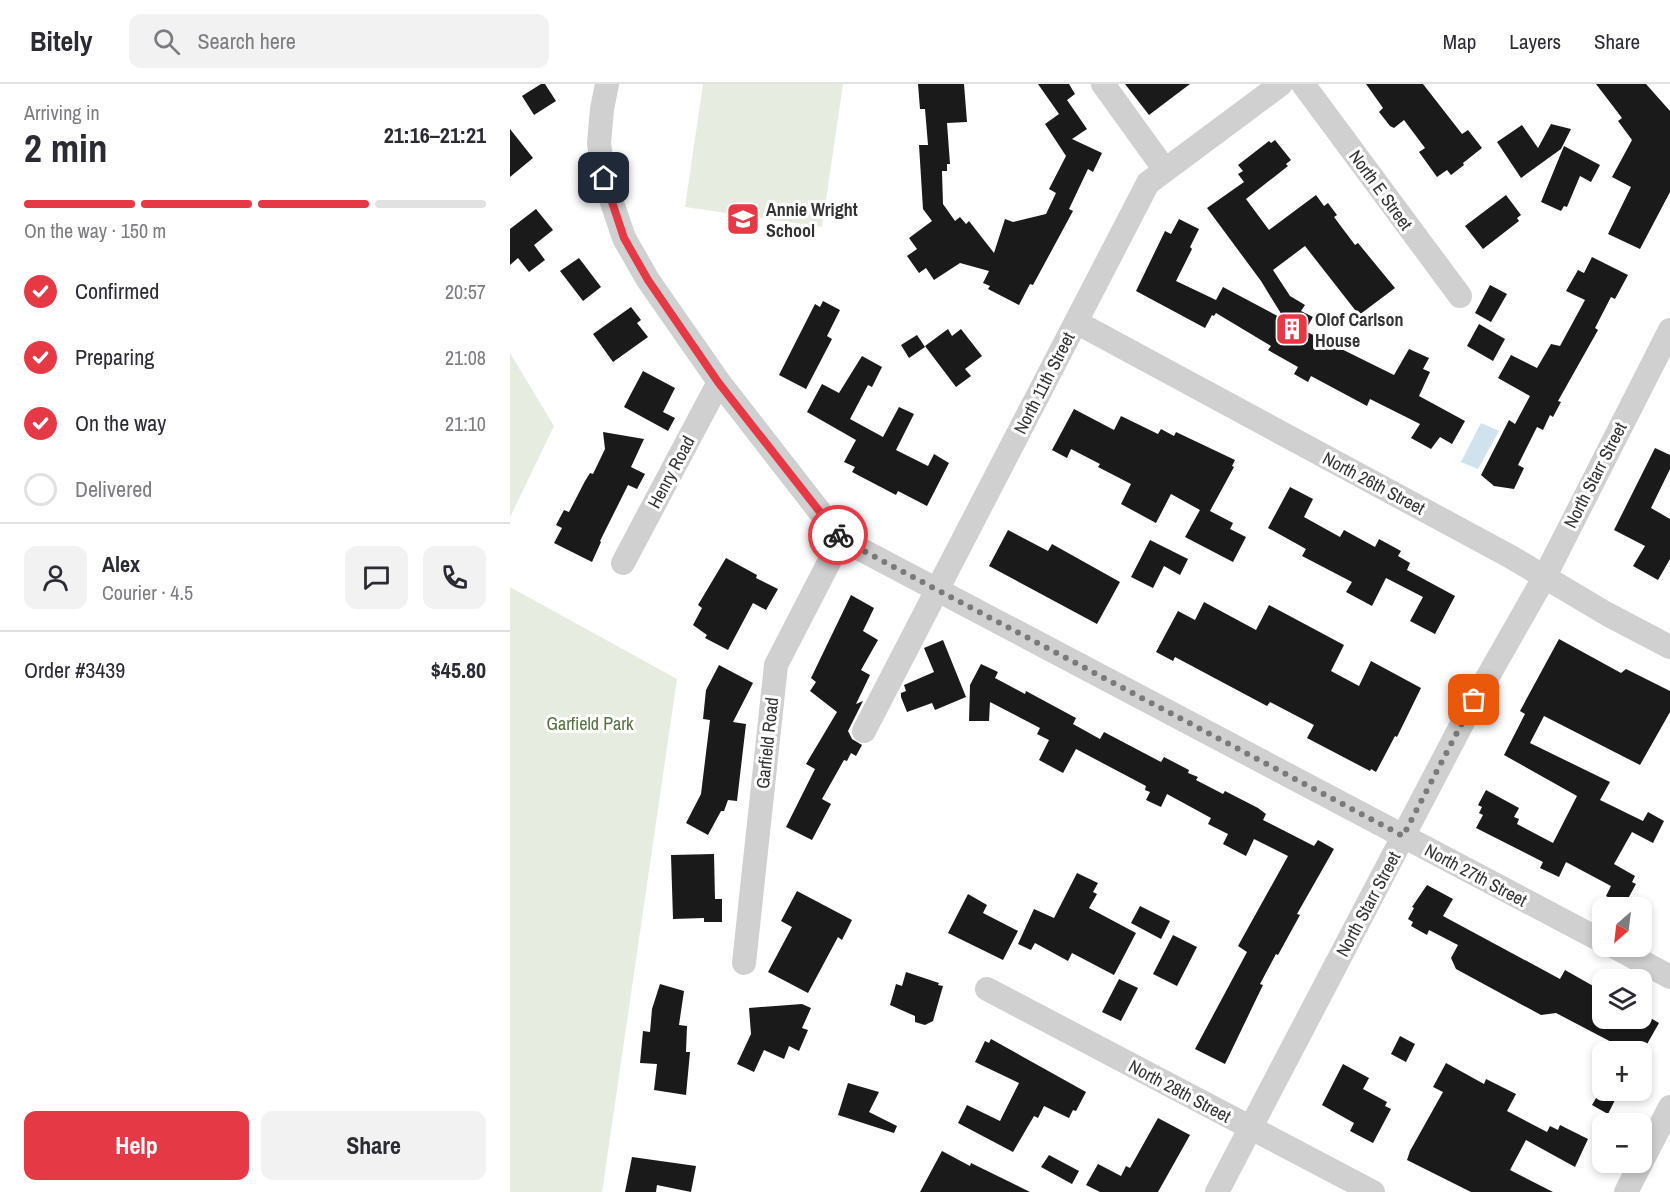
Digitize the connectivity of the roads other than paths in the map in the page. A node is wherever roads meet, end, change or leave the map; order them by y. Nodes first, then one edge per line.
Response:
1 (607, 84) edge
2 (1103, 84) edge
3 (1281, 84) edge
4 (1303, 84) edge
5 (1165, 170) junction
6 (1460, 296) dead end
7 (1076, 322) junction
8 (1670, 330) edge
9 (718, 382) junction
10 (841, 539) junction
11 (623, 563) dead end
12 (1545, 576) junction
13 (938, 589) junction
14 (1670, 647) edge
15 (864, 731) dead end
16 (1403, 836) junction
17 (1592, 936) edge
18 (1633, 957) edge
19 (744, 963) dead end
20 (1670, 977) edge
21 (987, 989) dead end
22 (1670, 1107) edge
23 (1251, 1127) junction
24 (1217, 1192) edge
25 (1373, 1192) edge
26 (1626, 1192) edge

1 - 9 street
2 - 5 street
3 - 5 street, North 11th Street
4 - 6 street, North E Street
5 - 7 street, North 11th Street
7 - 12 street, North 26th Street
7 - 13 street, North 11th Street
8 - 12 street, North Starr Street
9 - 10 street
9 - 11 street, Henry Road
10 - 13 street, North 27th Street
10 - 19 street, Garfield Road
12 - 14 street, North 26th Street
12 - 16 street, North Starr Street
13 - 15 street, North 11th Street
13 - 16 street, North 27th Street
16 - 17 street, North 27th Street
16 - 23 street, North Starr Street
18 - 20 street
21 - 23 street, North 28th Street
22 - 26 street
23 - 24 street, North Starr Street
23 - 25 street, North 28th Street

